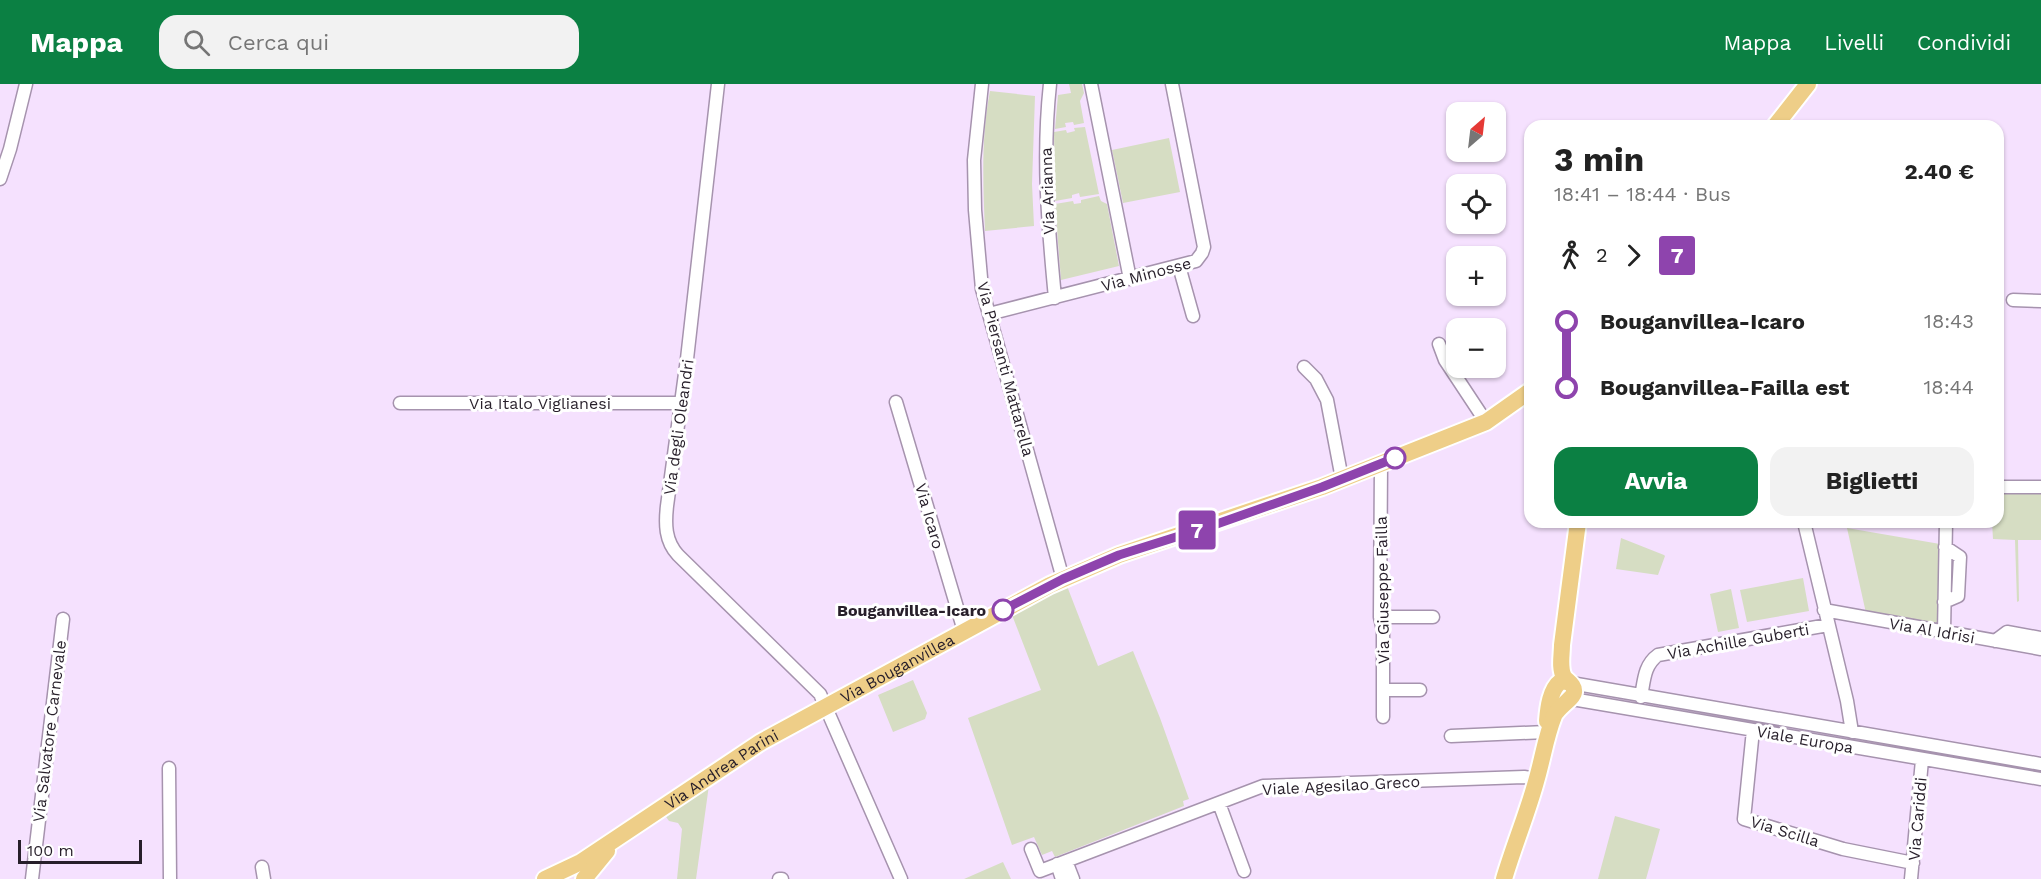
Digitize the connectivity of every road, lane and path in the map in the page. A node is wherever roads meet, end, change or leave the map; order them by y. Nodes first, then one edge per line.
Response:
1 (26, 84) edge
2 (718, 84) edge
3 (982, 84) edge
4 (1050, 84) edge
5 (1091, 84) edge
6 (1172, 84) edge
7 (1808, 84) edge
8 (1780, 120) edge
9 (0, 179) edge
10 (1179, 266) junction
11 (1130, 279) junction
12 (1055, 297) junction
13 (2013, 300) dead end
14 (2041, 301) edge
15 (989, 314) junction
16 (1194, 316) dead end
17 (1439, 344) dead end
18 (1304, 367) dead end
19 (1524, 395) edge
20 (896, 402) dead end
21 (400, 403) dead end
22 (681, 403) junction
23 (1486, 422) junction
24 (1381, 463) junction
25 (1342, 478) junction
26 (2004, 488) edge
27 (2041, 488) edge
28 (1577, 528) edge
29 (1805, 528) edge
30 (1946, 528) edge
31 (1063, 579) junction
32 (1824, 610) junction
33 (1380, 617) junction
34 (1433, 617) dead end
35 (63, 619) dead end
36 (1828, 625) junction
37 (964, 631) junction
38 (1944, 632) junction
39 (2041, 638) edge
40 (1995, 641) junction
41 (2041, 649) edge
42 (1383, 690) junction
43 (1420, 690) dead end
44 (1564, 690) junction
45 (1641, 697) junction
46 (826, 706) junction
47 (1383, 717) dead end
48 (1753, 730) junction
49 (1852, 732) junction
50 (1451, 736) dead end
51 (1546, 736) junction
52 (1923, 760) junction
53 (2041, 764) edge
54 (169, 768) dead end
55 (1537, 779) junction
56 (2041, 779) edge
57 (1219, 802) junction
58 (620, 837) junction
59 (1031, 849) dead end
60 (1062, 862) junction
61 (1913, 863) junction
62 (1244, 871) dead end
63 (1504, 876) edge
64 (32, 879) edge
65 (170, 879) edge
66 (545, 879) edge
67 (584, 879) edge
68 (901, 879) edge
69 (1062, 879) edge
70 (1073, 879) edge
71 (1911, 879) edge

1 - 9 street
2 - 22 street, Via degli Oleandri
3 - 15 street, Via Piersanti Mattarella
4 - 12 street, Via Arianna
5 - 11 street
6 - 10 street, Via Minosse
7 - 8 main road
10 - 11 street, Via Minosse
10 - 16 street
11 - 12 street, Via Minosse
12 - 15 street, Via Minosse
13 - 14 street
15 - 31 street, Via Piersanti Mattarella
17 - 23 street
18 - 25 street
19 - 23 main road, Via Bouganvillea
20 - 37 street, Via Icaro
21 - 22 street, Via Italo Viglianesi
22 - 46 street, Via degli Oleandri
23 - 24 main road, Via Bouganvillea
24 - 25 main road, Via Bouganvillea
24 - 33 street, Via Giuseppe Failla
25 - 31 main road, Via Bouganvillea
26 - 27 street
28 - 44 main road
29 - 32 street
30 - 38 street
31 - 37 main road, Via Bouganvillea
32 - 36 street
32 - 38 street, Via Al Idrisi
33 - 34 street
33 - 42 street, Via Giuseppe Failla
35 - 64 street, Via Salvatore Carnevale
36 - 45 street, Via Achille Guberti
36 - 49 street
37 - 46 main road, Via Bouganvillea
38 - 40 street, Via Al Idrisi
39 - 40 street
40 - 41 street, Via Al Idrisi
42 - 43 street
42 - 47 street, Via Giuseppe Failla
44 - 45 street, Viale Europa
44 - 48 street, Viale Europa
44 - 51 main road
45 - 49 street, Viale Europa
46 - 58 main road, Via Andrea Parini
46 - 68 street, Via degli Oleandri
48 - 52 street, Viale Europa
48 - 61 street, Via Scilla
49 - 53 street, Viale Europa
50 - 51 street
51 - 55 main road
52 - 56 street, Viale Europa
52 - 61 street, Via Cariddi
54 - 65 street
55 - 57 street, Viale Agesilao Greco
55 - 63 main road
57 - 60 street, Viale Agesilao Greco
57 - 62 street
58 - 66 main road
58 - 67 main road
59 - 60 street
60 - 69 street
60 - 70 street
61 - 71 street, Via Cariddi

